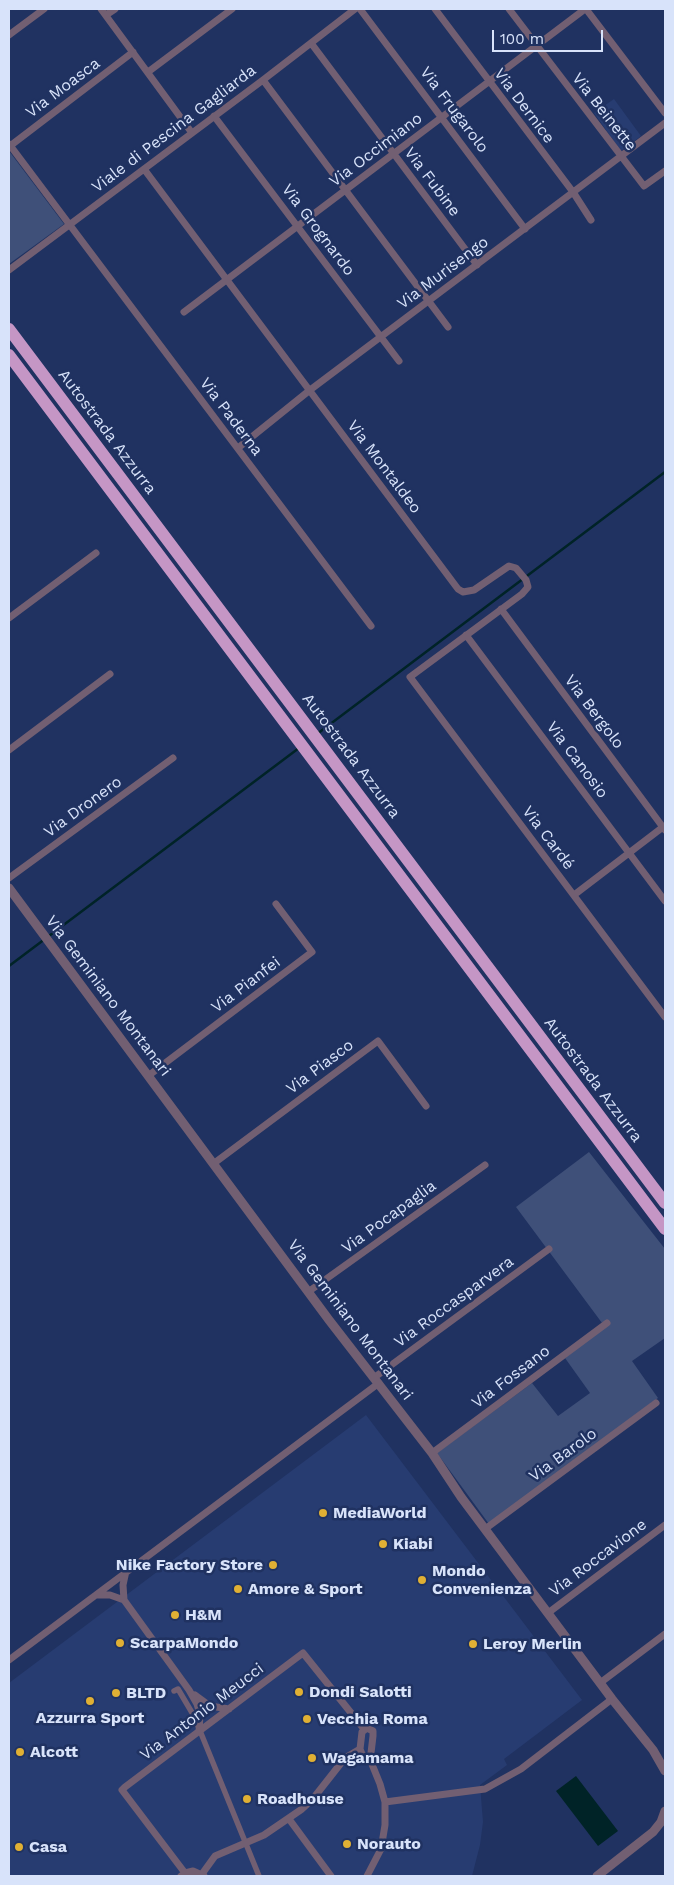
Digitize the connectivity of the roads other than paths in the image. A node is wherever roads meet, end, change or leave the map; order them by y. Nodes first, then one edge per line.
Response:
1 (44, 9) edge
2 (101, 9) edge
3 (115, 9) edge
4 (232, 9) edge
5 (355, 9) edge
6 (360, 9) edge
7 (434, 9) edge
8 (509, 9) edge
9 (585, 9) edge
10 (106, 15) junction
11 (9, 35) edge
12 (311, 43) junction
13 (536, 46) junction
14 (133, 52) junction
15 (148, 72) junction
16 (263, 80) junction
17 (489, 82) junction
18 (665, 113) edge
19 (214, 116) junction
20 (442, 117) junction
21 (665, 123) edge
22 (192, 133) junction
23 (9, 145) edge
24 (394, 154) junction
25 (621, 156) junction
26 (144, 169) junction
27 (665, 171) edge
28 (346, 190) junction
29 (573, 192) junction
30 (591, 220) dead end
31 (68, 225) junction
32 (298, 227) junction
33 (525, 228) junction
34 (477, 265) junction
35 (9, 270) edge
36 (226, 280) junction
37 (428, 301) junction
38 (184, 312) dead end
39 (448, 327) dead end
40 (9, 329) edge
41 (381, 337) junction
42 (9, 355) edge
43 (399, 361) dead end
44 (310, 390) junction
45 (238, 448) junction
46 (96, 553) dead end
47 (501, 610) junction
48 (9, 618) edge
49 (372, 626) dead end
50 (466, 635) junction
51 (110, 674) dead end
52 (410, 677) joint
53 (9, 750) edge
54 (172, 758) dead end
55 (664, 829) edge
56 (629, 853) junction
57 (9, 878) edge
58 (9, 888) edge
59 (574, 895) junction
60 (665, 901) edge
61 (276, 904) dead end
62 (665, 1017) edge
63 (148, 1076) junction
64 (426, 1106) dead end
65 (213, 1164) junction
66 (485, 1164) dead end
67 (665, 1204) edge
68 (664, 1227) edge
69 (549, 1249) dead end
70 (308, 1292) junction
71 (607, 1323) dead end
72 (377, 1380) junction
73 (656, 1403) dead end
74 (432, 1453) junction
75 (665, 1525) edge
76 (485, 1529) junction
77 (127, 1571) junction
78 (95, 1595) junction
79 (124, 1600) junction
80 (548, 1614) junction
81 (665, 1634) edge
82 (9, 1660) edge
83 (600, 1683) junction
84 (189, 1690) junction
85 (174, 1691) dead end
86 (612, 1699) junction
87 (210, 1706) junction
88 (229, 1708) junction
89 (200, 1714) junction
90 (218, 1717) junction
91 (211, 1723) junction
92 (364, 1729) junction
93 (199, 1732) junction
94 (360, 1749) junction
95 (369, 1757) junction
96 (665, 1771) edge
97 (385, 1802) junction
98 (665, 1811) edge
99 (289, 1819) junction
100 (246, 1844) junction
101 (183, 1875) edge
102 (203, 1875) edge
103 (258, 1876) edge
104 (331, 1876) edge
105 (366, 1876) edge
106 (597, 1876) edge

1 - 11 street
2 - 10 street
3 - 10 street
4 - 15 street
5 - 12 street, Viale di Pescina Gagliarda
6 - 20 street, Via Frugarolo
7 - 17 street, Via Dernice
8 - 13 street, Via Beinette
9 - 13 street, Via Occimiano
9 - 18 street
10 - 14 street
12 - 16 street, Viale di Pescina Gagliarda
12 - 24 street, Via Fubine
13 - 17 street, Via Occimiano
13 - 25 street, Via Beinette
14 - 15 street
14 - 23 street, Via Moasca
15 - 22 street
16 - 19 street, Viale di Pescina Gagliarda
16 - 28 street
17 - 20 street, Via Occimiano
17 - 29 street, Via Dernice
19 - 22 street, Viale di Pescina Gagliarda
19 - 32 street, Via Grognardo
20 - 24 street, Via Occimiano
20 - 33 street, Via Frugarolo
21 - 25 street, Via Murisengo
22 - 26 street, Viale di Pescina Gagliarda
23 - 31 street, Via Paderna
24 - 28 street, Via Occimiano
24 - 34 street, Via Fubine
25 - 27 street, Via Beinette
25 - 29 street, Via Murisengo
26 - 31 street, Viale di Pescina Gagliarda
26 - 36 street, Via Montaldeo
28 - 32 street, Via Occimiano
28 - 37 street
29 - 30 street, Via Dernice
29 - 33 street, Via Murisengo
31 - 35 street, Viale di Pescina Gagliarda
31 - 45 street, Via Paderna
32 - 36 street, Via Occimiano
32 - 41 street, Via Grognardo
33 - 34 street, Via Murisengo
34 - 37 street, Via Murisengo
36 - 38 street, Via Occimiano
36 - 44 street, Via Montaldeo
37 - 39 street
37 - 41 street, Via Murisengo
40 - 67 highway, Autostrada Azzurra
41 - 43 street, Via Grognardo
41 - 44 street, Via Murisengo
42 - 68 highway, Autostrada Azzurra
44 - 45 street, Via Murisengo
44 - 47 street, Via Montaldeo
45 - 49 street, Via Paderna
46 - 48 street
47 - 50 street, Via Montaldeo
47 - 55 street, Via Bergolo
50 - 52 street, Via Montaldeo
50 - 56 street, Via Canosio
51 - 53 street
52 - 59 street, Via Cardé
54 - 57 street, Via Dronero
55 - 56 street
56 - 59 street
56 - 60 street, Via Canosio
58 - 63 street, Via Geminiano Montanari
59 - 62 street, Via Cardé
61 - 63 street, Via Pianfei
63 - 65 street, Via Geminiano Montanari
64 - 65 street, Via Piasco
65 - 70 street, Via Geminiano Montanari
66 - 70 street, Via Pocapaglia
69 - 72 street, Via Roccasparvera
70 - 72 street, Via Geminiano Montanari
71 - 74 street, Via Fossano
72 - 74 street, Via Geminiano Montanari
72 - 77 street, Via Roccasparvera
73 - 76 street, Via Barolo
74 - 76 street, Via Geminiano Montanari
75 - 80 street, Via Roccavione
76 - 80 street, Via Geminiano Montanari
77 - 78 street, Via Roccasparvera
77 - 79 street
78 - 79 street
78 - 82 street, Via Roccasparvera
79 - 84 street
80 - 83 street, Via Geminiano Montanari
81 - 83 street
83 - 86 street, Via Geminiano Montanari
84 - 87 street
84 - 89 street
85 - 93 street
86 - 96 street, Via Geminiano Montanari
86 - 97 street
87 - 88 street
87 - 90 street
88 - 90 street, Via Antonio Meucci
88 - 92 street, Via Antonio Meucci
89 - 91 street
89 - 93 street
90 - 91 street, Via Antonio Meucci
91 - 93 street, Via Antonio Meucci
92 - 94 street
92 - 95 street
93 - 100 street
93 - 101 street, Via Antonio Meucci
94 - 95 street
94 - 99 street
95 - 97 street
97 - 105 street
98 - 106 street
99 - 100 street
99 - 104 street
100 - 102 street
100 - 103 street
101 - 102 street

